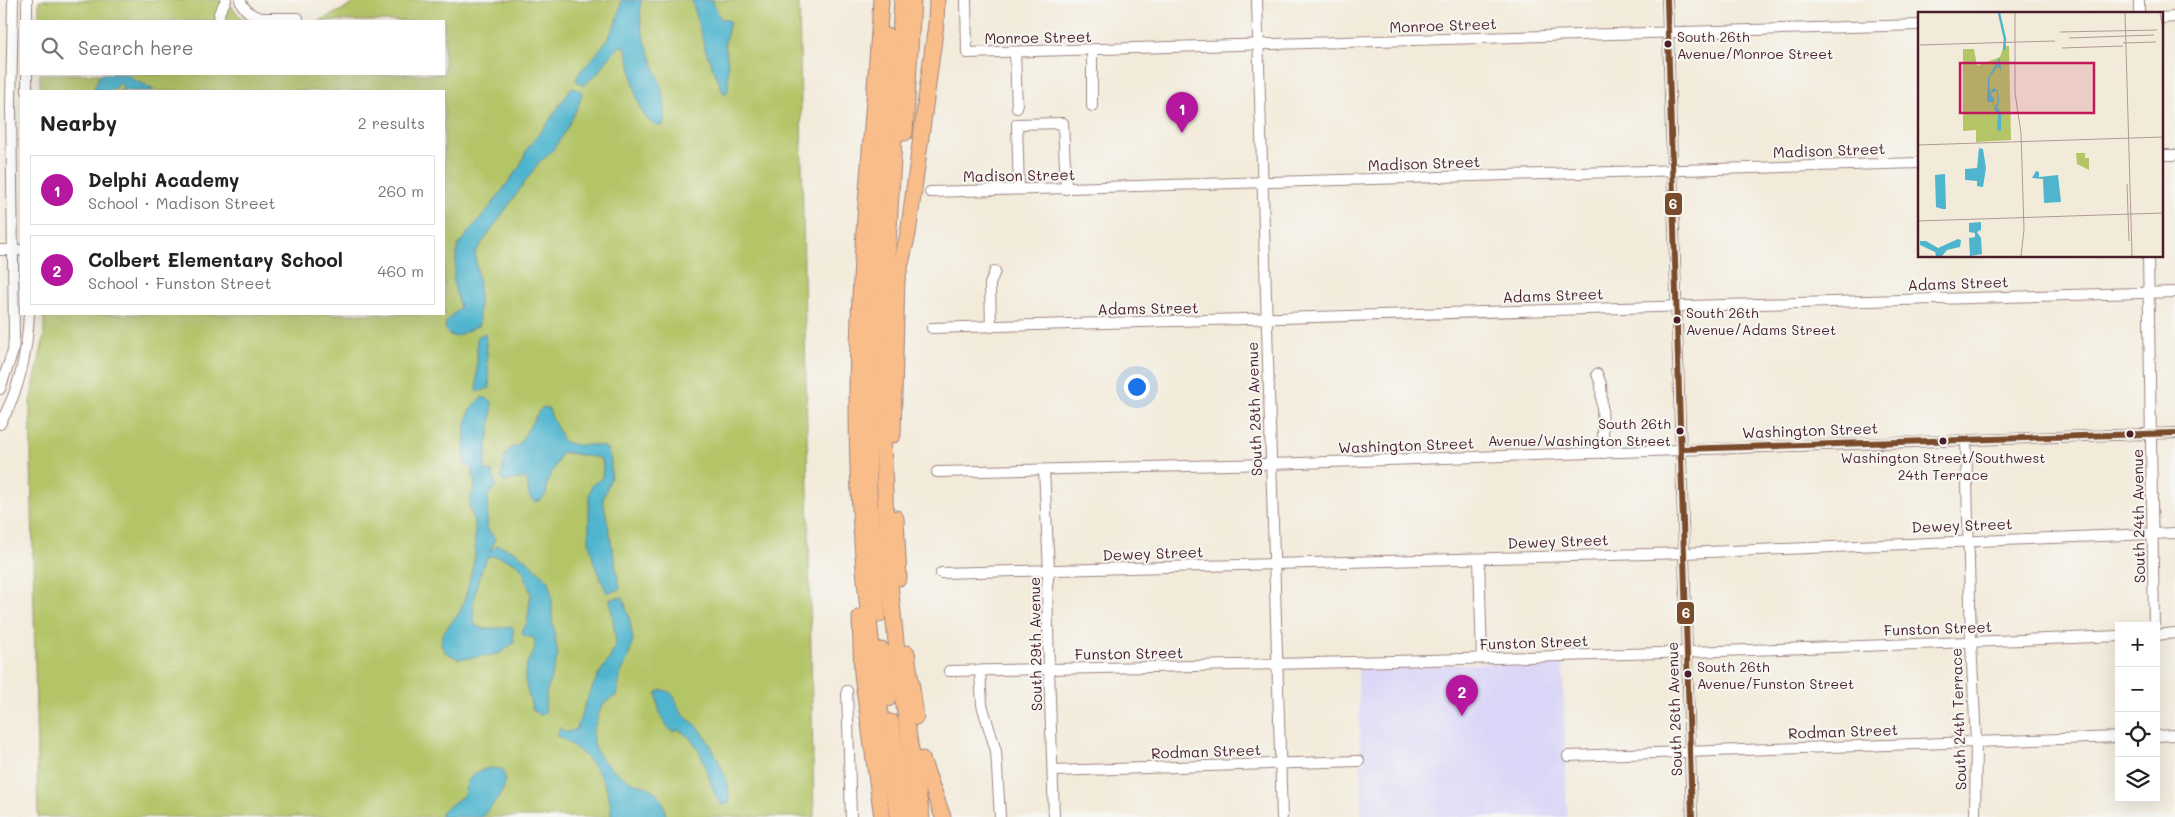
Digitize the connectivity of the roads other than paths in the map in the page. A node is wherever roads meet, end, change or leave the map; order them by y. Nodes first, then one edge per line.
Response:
1 (13, 0) edge
2 (27, 0) edge
3 (871, 0) edge
4 (880, 0) edge
5 (890, 0) edge
6 (902, 0) edge
7 (912, 0) edge
8 (937, 0) edge
9 (966, 0) edge
10 (1257, 0) edge
11 (1667, 0) edge
12 (225, 1) edge
13 (240, 1) edge
14 (2162, 18) edge
15 (2175, 18) edge
16 (27, 20) edge
17 (220, 20) edge
18 (262, 20) edge
19 (298, 20) edge
20 (1918, 25) edge
21 (1668, 33) junction
22 (1258, 46) junction
23 (1092, 50) junction
24 (1015, 53) junction
25 (27, 75) edge
26 (874, 85) junction
27 (27, 90) edge
28 (1092, 106) dead end
29 (1017, 108) dead end
30 (2162, 155) edge
31 (2175, 155) edge
32 (1918, 163) edge
33 (1673, 170) junction
34 (1262, 183) junction
35 (1019, 189) junction
36 (1066, 189) junction
37 (930, 192) dead end
38 (0, 250) edge
39 (17, 250) edge
40 (2148, 258) edge
41 (995, 271) dead end
42 (896, 280) junction
43 (2149, 292) junction
44 (2175, 292) edge
45 (1677, 306) junction
46 (29, 315) edge
47 (1267, 320) junction
48 (991, 327) junction
49 (932, 328) dead end
50 (1597, 374) dead end
51 (0, 388) edge
52 (0, 424) edge
53 (2175, 433) edge
54 (2152, 434) junction
55 (1966, 440) junction
56 (1682, 450) junction
57 (1604, 453) junction
58 (1271, 464) junction
59 (1044, 470) junction
60 (937, 472) dead end
61 (2175, 533) edge
62 (2153, 534) junction
63 (1969, 540) junction
64 (1684, 552) junction
65 (1479, 559) junction
66 (1274, 564) junction
67 (1049, 571) junction
68 (863, 573) junction
69 (941, 573) dead end
70 (2154, 622) edge
71 (2175, 632) edge
72 (2160, 634) edge
73 (2115, 636) edge
74 (1971, 642) junction
75 (1687, 652) junction
76 (1482, 658) junction
77 (1278, 664) junction
78 (1049, 669) junction
79 (949, 671) dead end
80 (980, 671) junction
81 (847, 691) dead end
82 (2175, 735) edge
83 (2160, 736) edge
84 (2115, 737) edge
85 (1976, 741) junction
86 (1691, 752) junction
87 (1568, 756) dead end
88 (922, 760) junction
89 (1359, 762) dead end
90 (1281, 764) junction
91 (1053, 771) junction
92 (851, 817) edge
93 (882, 817) edge
94 (898, 817) edge
95 (908, 817) edge
96 (922, 817) edge
97 (932, 817) edge
98 (944, 817) edge
99 (1000, 817) edge
100 (1054, 817) edge
101 (1282, 817) edge
102 (1692, 817) edge
103 (1975, 817) edge

1 - 39 street
2 - 16 street
3 - 26 highway
4 - 26 highway
5 - 95 highway
6 - 96 highway
7 - 42 highway
8 - 42 highway
9 - 24 street, Monroe Street
10 - 22 street, South 28th Avenue
11 - 21 street, South 26th Avenue
12 - 13 street
12 - 17 street
13 - 18 street
14 - 15 street
18 - 19 street
20 - 21 street, Monroe Street
21 - 22 street, Monroe Street
21 - 33 street, South 26th Avenue
22 - 23 street, Monroe Street
22 - 34 street, South 28th Avenue
23 - 24 street, Monroe Street
23 - 28 street
24 - 29 street
25 - 27 street
26 - 68 highway
30 - 31 street
32 - 33 street, Madison Street
33 - 34 street, Madison Street
33 - 45 street, South 26th Avenue
34 - 36 street, Madison Street
34 - 47 street, South 28th Avenue
35 - 36 street, Madison Street
35 - 36 street
35 - 37 street, Madison Street
38 - 39 street
39 - 51 street
40 - 43 street, South 24th Avenue
41 - 48 street
42 - 88 highway
43 - 44 street, Adams Street
43 - 45 street, Adams Street
43 - 54 street, South 24th Avenue
45 - 47 street, Adams Street
45 - 56 street, South 26th Avenue
46 - 52 street
47 - 48 street, Adams Street
47 - 58 street, South 28th Avenue
48 - 49 street, Adams Street
50 - 57 street
53 - 54 street, Washington Street
54 - 55 street, Washington Street
54 - 62 street, South 24th Avenue
55 - 56 street, Washington Street
55 - 63 street, South 24th Terrace
56 - 57 street, Washington Street
56 - 64 street, South 26th Avenue
57 - 58 street, Washington Street
58 - 59 street, Washington Street
58 - 66 street, South 28th Avenue
59 - 60 street, Washington Street
59 - 67 street, South 29th Avenue
61 - 62 street, Dewey Street
62 - 63 street, Dewey Street
62 - 70 street, South 24th Avenue
63 - 64 street, Dewey Street
63 - 74 street, South 24th Terrace
64 - 65 street, Dewey Street
64 - 75 street, South 26th Avenue
65 - 66 street, Dewey Street
65 - 76 street
66 - 67 street, Dewey Street
66 - 77 street, South 28th Avenue
67 - 69 street, Dewey Street
67 - 78 street, South 29th Avenue
68 - 93 highway
68 - 94 highway
71 - 72 street
73 - 74 street, Funston Street
74 - 75 street, Funston Street
74 - 85 street, South 24th Terrace
75 - 76 street, Funston Street
75 - 86 street, South 26th Avenue
76 - 77 street, Funston Street
77 - 78 street, Funston Street
77 - 90 street, South 28th Avenue
78 - 80 street, Funston Street
78 - 91 street, South 29th Avenue
79 - 80 street, Funston Street
80 - 99 street
81 - 92 street
82 - 83 street
84 - 85 street, Rodman Street
85 - 86 street, Rodman Street
85 - 103 street, South 24th Terrace
86 - 87 street, Rodman Street
86 - 102 street, South 26th Avenue
88 - 97 highway
88 - 98 highway
89 - 90 street, Rodman Street
90 - 91 street, Rodman Street
90 - 101 street, South 28th Avenue
91 - 100 street, South 29th Avenue

